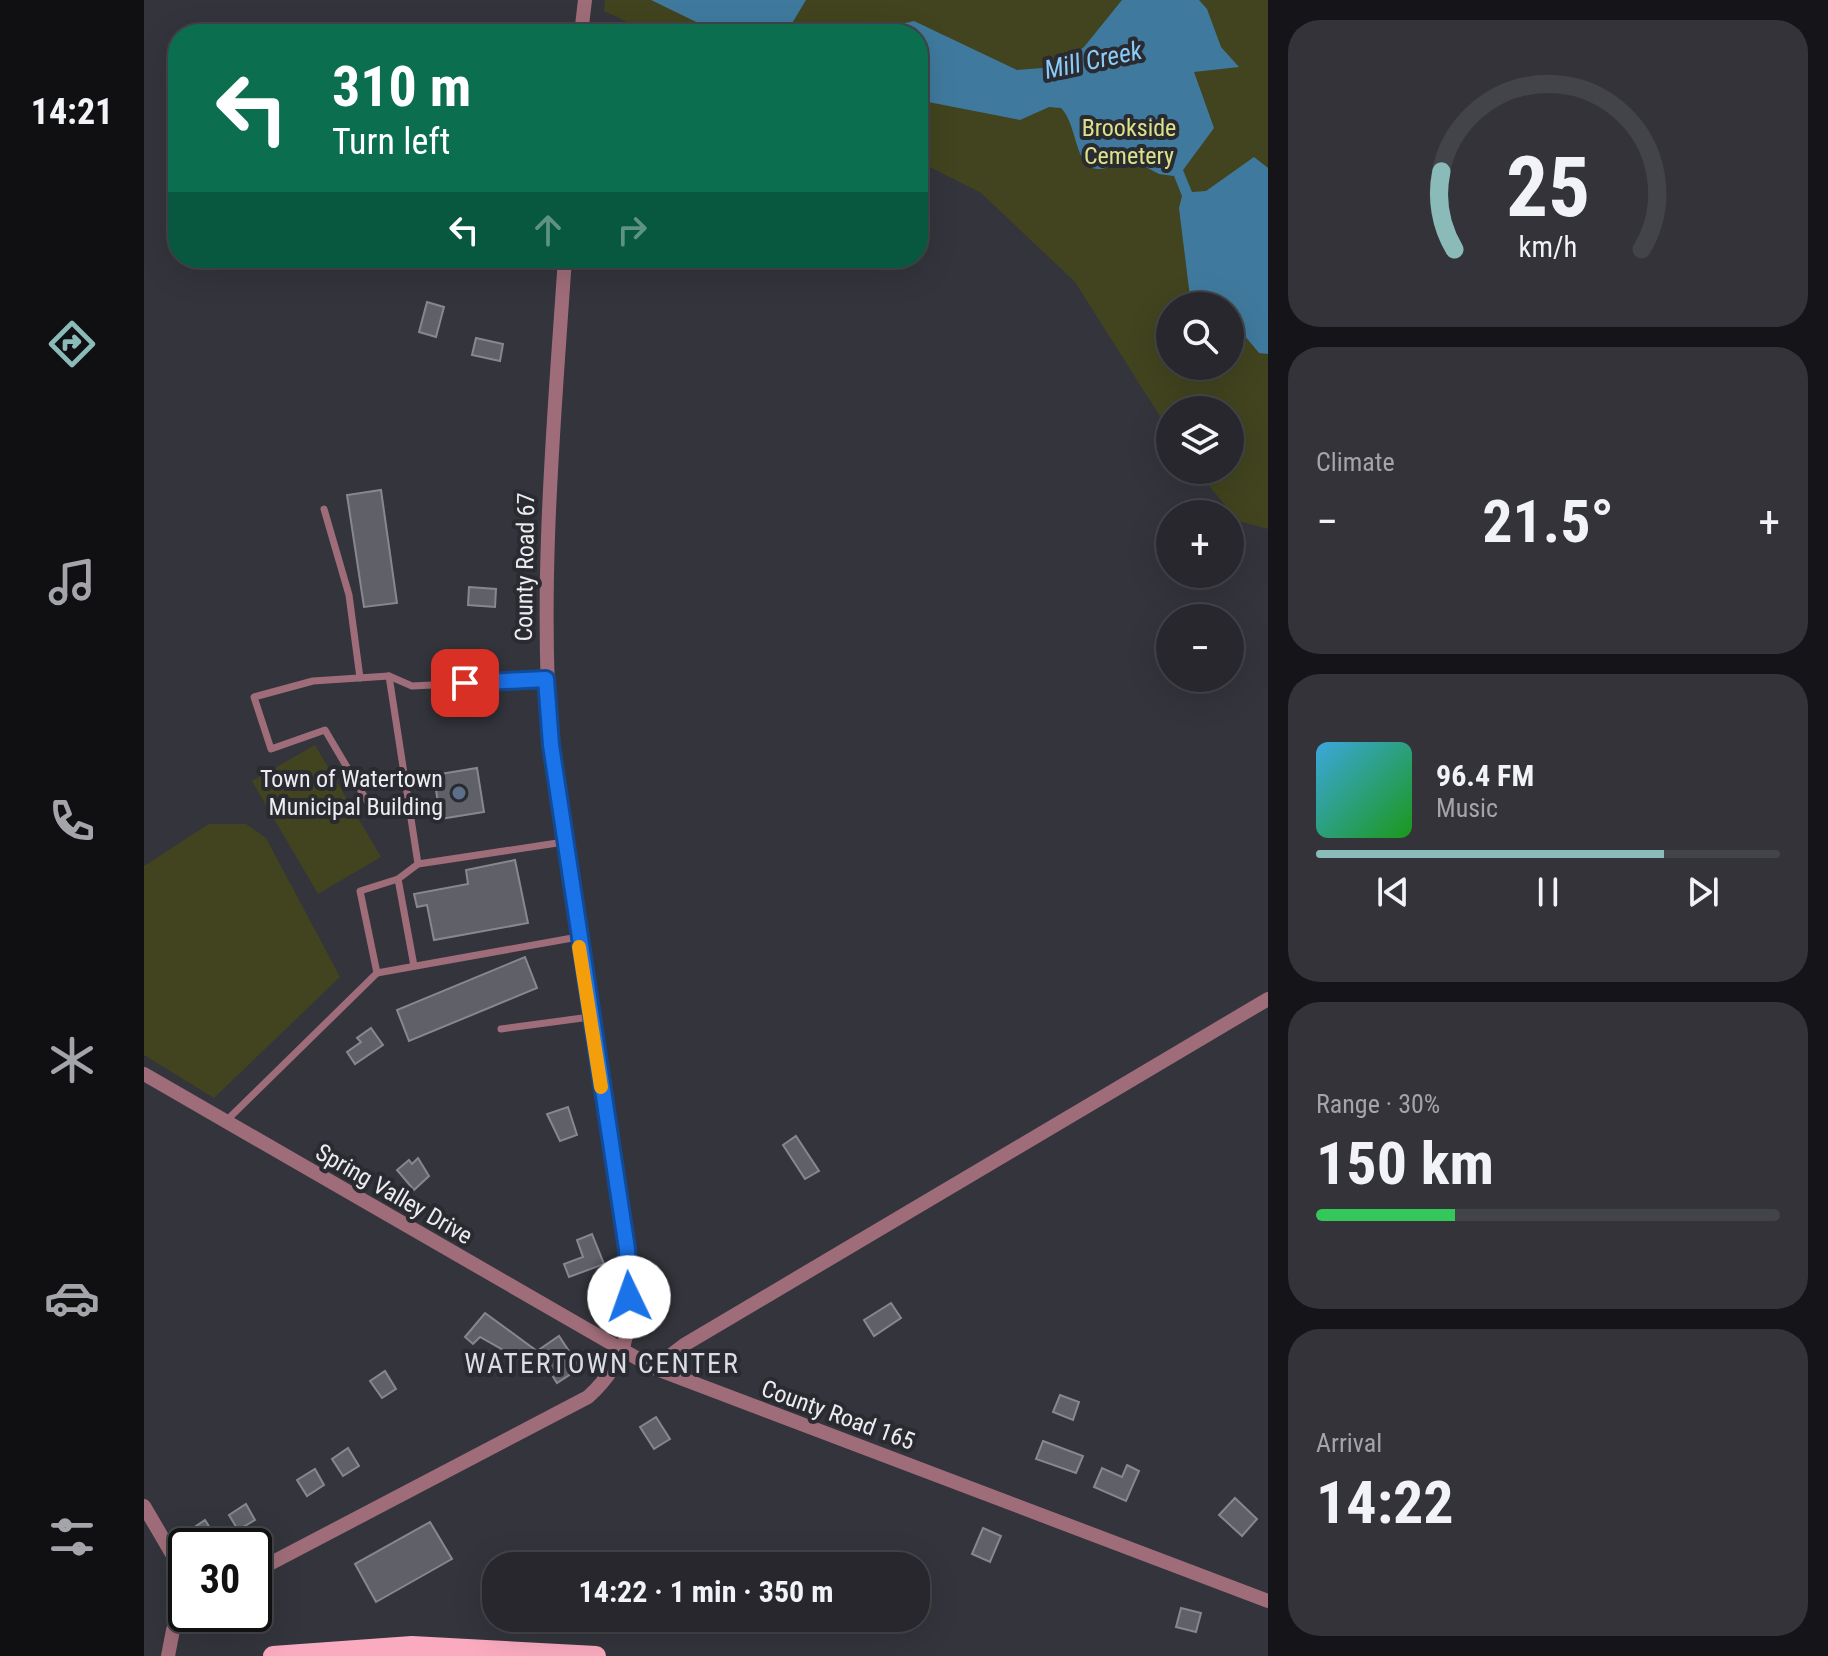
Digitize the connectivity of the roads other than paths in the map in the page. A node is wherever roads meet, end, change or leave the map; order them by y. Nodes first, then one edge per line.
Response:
1 (585, 0) edge
2 (582, 24) edge
3 (564, 268) edge
4 (324, 509) dead end
5 (389, 676) junction
6 (360, 678) junction
7 (546, 679) junction
8 (409, 806) junction
9 (564, 842) junction
10 (418, 864) junction
11 (398, 879) junction
12 (578, 937) junction
13 (414, 966) junction
14 (377, 973) junction
15 (1268, 999) edge
16 (590, 1017) junction
17 (501, 1029) dead end
18 (144, 1074) edge
19 (225, 1122) junction
20 (623, 1351) junction
21 (654, 1368) junction
22 (144, 1506) edge
23 (168, 1547) edge
24 (272, 1563) edge
25 (1268, 1601) edge
26 (173, 1632) edge
27 (507, 1653) edge
28 (319, 1654) edge
29 (168, 1656) edge
30 (273, 1656) edge
31 (596, 1656) edge

1 - 2 street
3 - 7 street, County Road 67
4 - 6 lane
5 - 6 lane
5 - 7 lane
5 - 8 lane
6 - 8 lane
7 - 9 street, County Road 67
8 - 10 lane
9 - 10 lane
9 - 12 street, County Road 67
10 - 11 lane
11 - 13 lane
11 - 14 lane
12 - 13 lane
12 - 16 street, County Road 67
13 - 14 lane
14 - 19 lane
15 - 21 street
16 - 17 lane
16 - 20 street, County Road 67
18 - 19 street, Spring Valley Drive
19 - 20 street, Spring Valley Drive
20 - 21 street, County Road 165
20 - 24 street
21 - 25 street, County Road 165
22 - 23 street
26 - 29 street
27 - 28 main road
27 - 31 main road
28 - 30 main road

